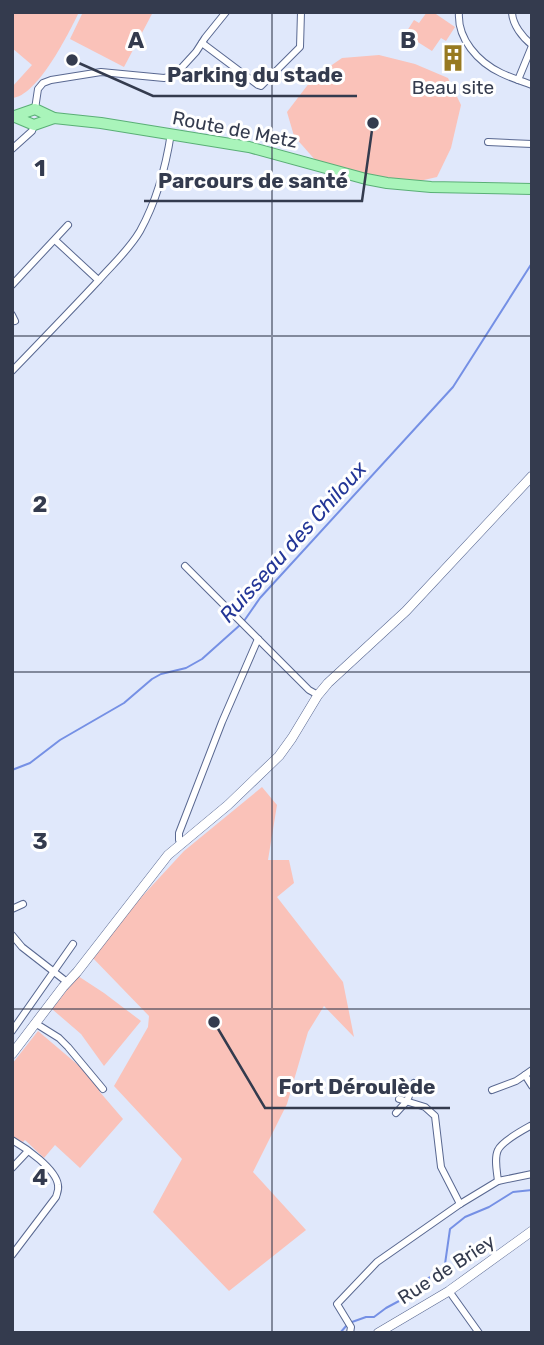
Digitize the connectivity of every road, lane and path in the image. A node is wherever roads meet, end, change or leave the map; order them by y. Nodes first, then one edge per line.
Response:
1 (226, 12) edge
2 (302, 12) edge
3 (459, 12) edge
4 (512, 13) edge
5 (202, 43) junction
6 (532, 45) edge
7 (519, 80) junction
8 (532, 85) edge
9 (14, 117) edge
10 (35, 117) junction
11 (171, 133) junction
12 (488, 142) dead end
13 (532, 145) edge
14 (12, 149) edge
15 (532, 189) edge
16 (68, 225) dead end
17 (55, 240) junction
18 (96, 278) dead end
19 (12, 285) edge
20 (12, 371) edge
21 (532, 476) edge
22 (185, 566) dead end
23 (258, 639) junction
24 (318, 695) junction
25 (181, 842) junction
26 (23, 904) dead end
27 (12, 909) edge
28 (12, 935) edge
29 (73, 944) dead end
30 (53, 970) junction
31 (64, 980) junction
32 (12, 1013) edge
33 (20, 1019) junction
34 (35, 1023) junction
35 (12, 1031) edge
36 (12, 1054) edge
37 (532, 1070) edge
38 (525, 1075) junction
39 (414, 1083) dead end
40 (532, 1086) edge
41 (103, 1089) dead end
42 (492, 1090) dead end
43 (399, 1099) dead end
44 (407, 1101) junction
45 (396, 1113) dead end
46 (532, 1125) edge
47 (12, 1140) edge
48 (29, 1151) junction
49 (12, 1168) edge
50 (532, 1174) edge
51 (498, 1181) junction
52 (460, 1204) junction
53 (530, 1236) edge
54 (12, 1255) edge
55 (449, 1291) junction
56 (349, 1326) edge
57 (378, 1333) edge
58 (480, 1333) edge

1 - 5 street
2 - 5 street
3 - 7 street
4 - 6 street
5 - 10 street
6 - 7 street
7 - 8 street
9 - 10 main road
10 - 11 main road, Route de Metz
10 - 14 street
11 - 15 main road, Route de Metz
11 - 20 street
12 - 13 street
16 - 17 street
17 - 18 street
17 - 19 street
21 - 24 street
22 - 23 street
23 - 24 street
23 - 25 street
24 - 25 street
25 - 31 street
26 - 27 street
28 - 30 street
29 - 30 street
30 - 31 street
30 - 33 street
31 - 34 street
32 - 33 street
33 - 35 street
34 - 36 street
34 - 41 street
37 - 38 street
38 - 40 street
38 - 42 street
39 - 44 street
43 - 44 street
44 - 45 street
44 - 52 street
46 - 51 street
47 - 48 street
48 - 49 street
48 - 54 street
50 - 51 street
51 - 52 street
52 - 56 street
53 - 55 street, Rue de Briey
55 - 57 street, Rue de Briey
55 - 58 street

